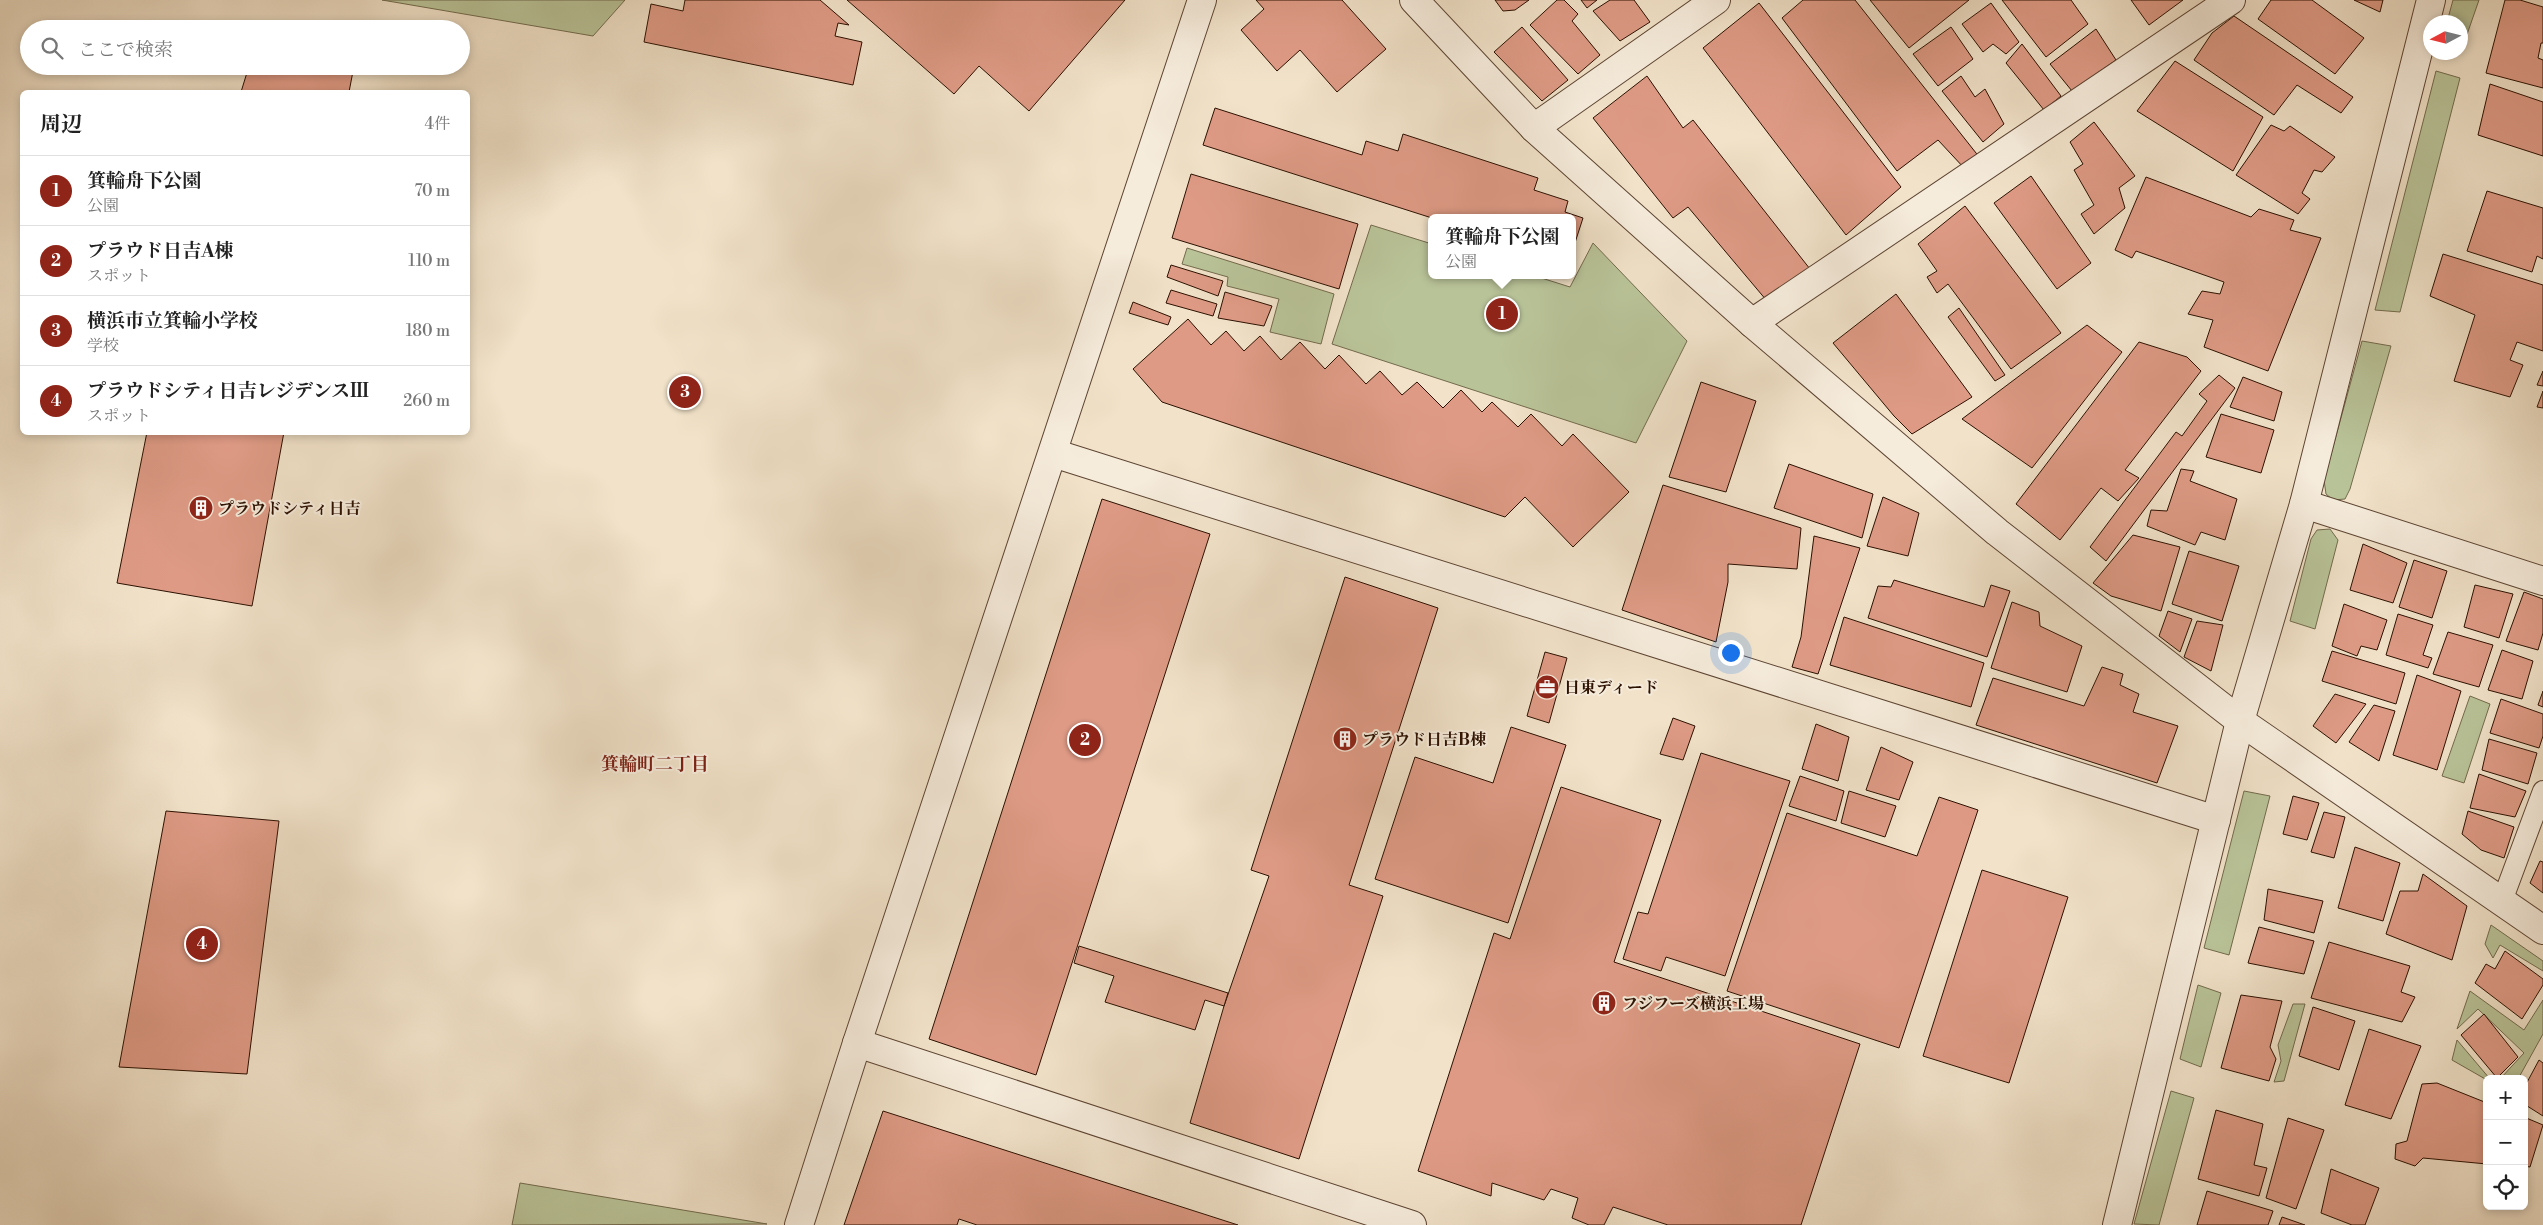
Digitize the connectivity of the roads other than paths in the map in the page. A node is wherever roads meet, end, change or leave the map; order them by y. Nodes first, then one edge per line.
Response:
1 (1202, 0) edge
2 (1414, 0) edge
3 (1716, 0) edge
4 (2231, 0) edge
5 (2431, 0) edge
6 (1534, 128) junction
7 (1752, 323) junction
8 (1054, 453) junction
9 (2304, 504) junction
10 (2543, 581) edge
11 (2240, 721) junction
12 (2543, 791) edge
13 (2216, 820) junction
14 (2502, 902) junction
15 (2543, 930) edge
16 (857, 1043) junction
17 (799, 1225) edge
18 (1412, 1225) edge
19 (2117, 1225) edge

1 - 8 street
2 - 6 street
3 - 6 street
4 - 7 street
5 - 9 street
6 - 7 street
7 - 11 street
8 - 13 street
8 - 16 street
9 - 10 street
9 - 11 street
11 - 13 street
11 - 14 street
12 - 14 lane
13 - 19 street
14 - 15 street
16 - 17 street
16 - 18 street

